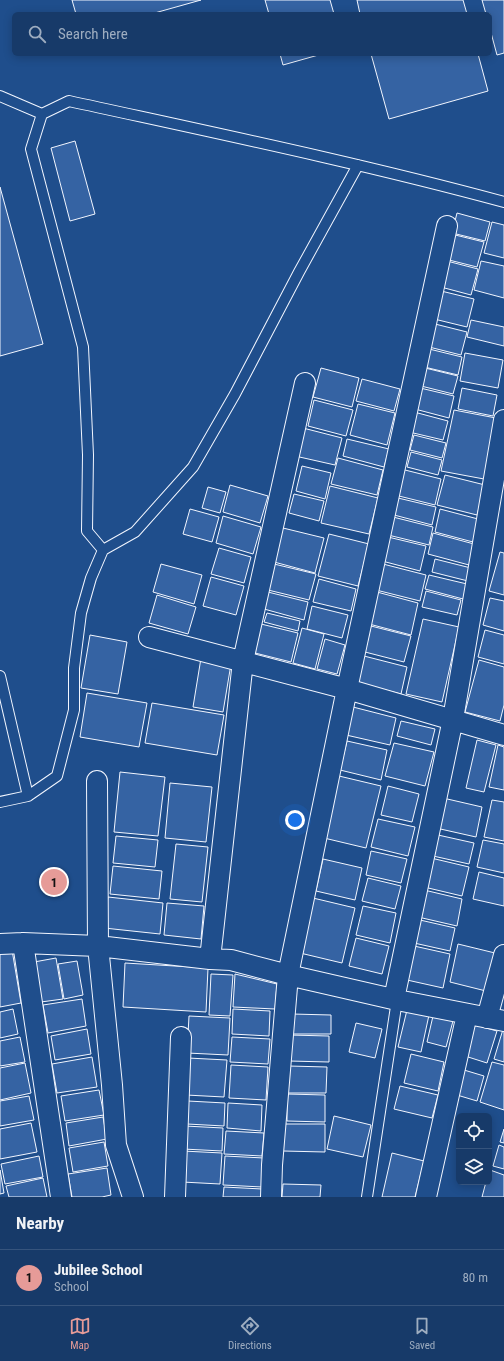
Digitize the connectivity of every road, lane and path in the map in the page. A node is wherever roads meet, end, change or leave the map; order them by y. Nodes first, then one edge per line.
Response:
1 (0, 96) edge
2 (42, 114) junction
3 (358, 165) junction
4 (504, 202) edge
5 (447, 226) dead end
6 (305, 383) dead end
7 (504, 420) edge
8 (103, 550) junction
9 (149, 637) dead end
10 (243, 661) junction
11 (0, 676) edge
12 (347, 689) junction
13 (453, 719) junction
14 (504, 735) edge
15 (97, 781) dead end
16 (28, 796) junction
17 (0, 802) edge
18 (23, 943) junction
19 (0, 944) edge
20 (98, 946) junction
21 (504, 955) edge
22 (210, 959) junction
23 (288, 975) junction
24 (396, 1000) junction
25 (467, 1014) junction
26 (496, 1019) edge
27 (181, 1037) dead end
28 (62, 1197) edge
29 (133, 1197) edge
30 (175, 1197) edge
31 (271, 1197) edge
32 (367, 1197) edge
33 (426, 1197) edge

1 - 2 lane
2 - 3 lane
2 - 8 lane
3 - 4 lane
3 - 8 lane
5 - 12 street
6 - 10 street
7 - 13 street
8 - 16 lane
9 - 10 street
10 - 12 street
10 - 22 street
11 - 16 lane
12 - 13 street
12 - 23 street
13 - 14 street
13 - 24 street
15 - 20 street
16 - 17 lane
18 - 19 street
18 - 20 street
18 - 28 street
20 - 22 street
20 - 29 street
21 - 26 street
22 - 23 street
23 - 24 street
23 - 31 street
24 - 25 street
24 - 32 lane
25 - 26 street
25 - 33 street
27 - 30 street

